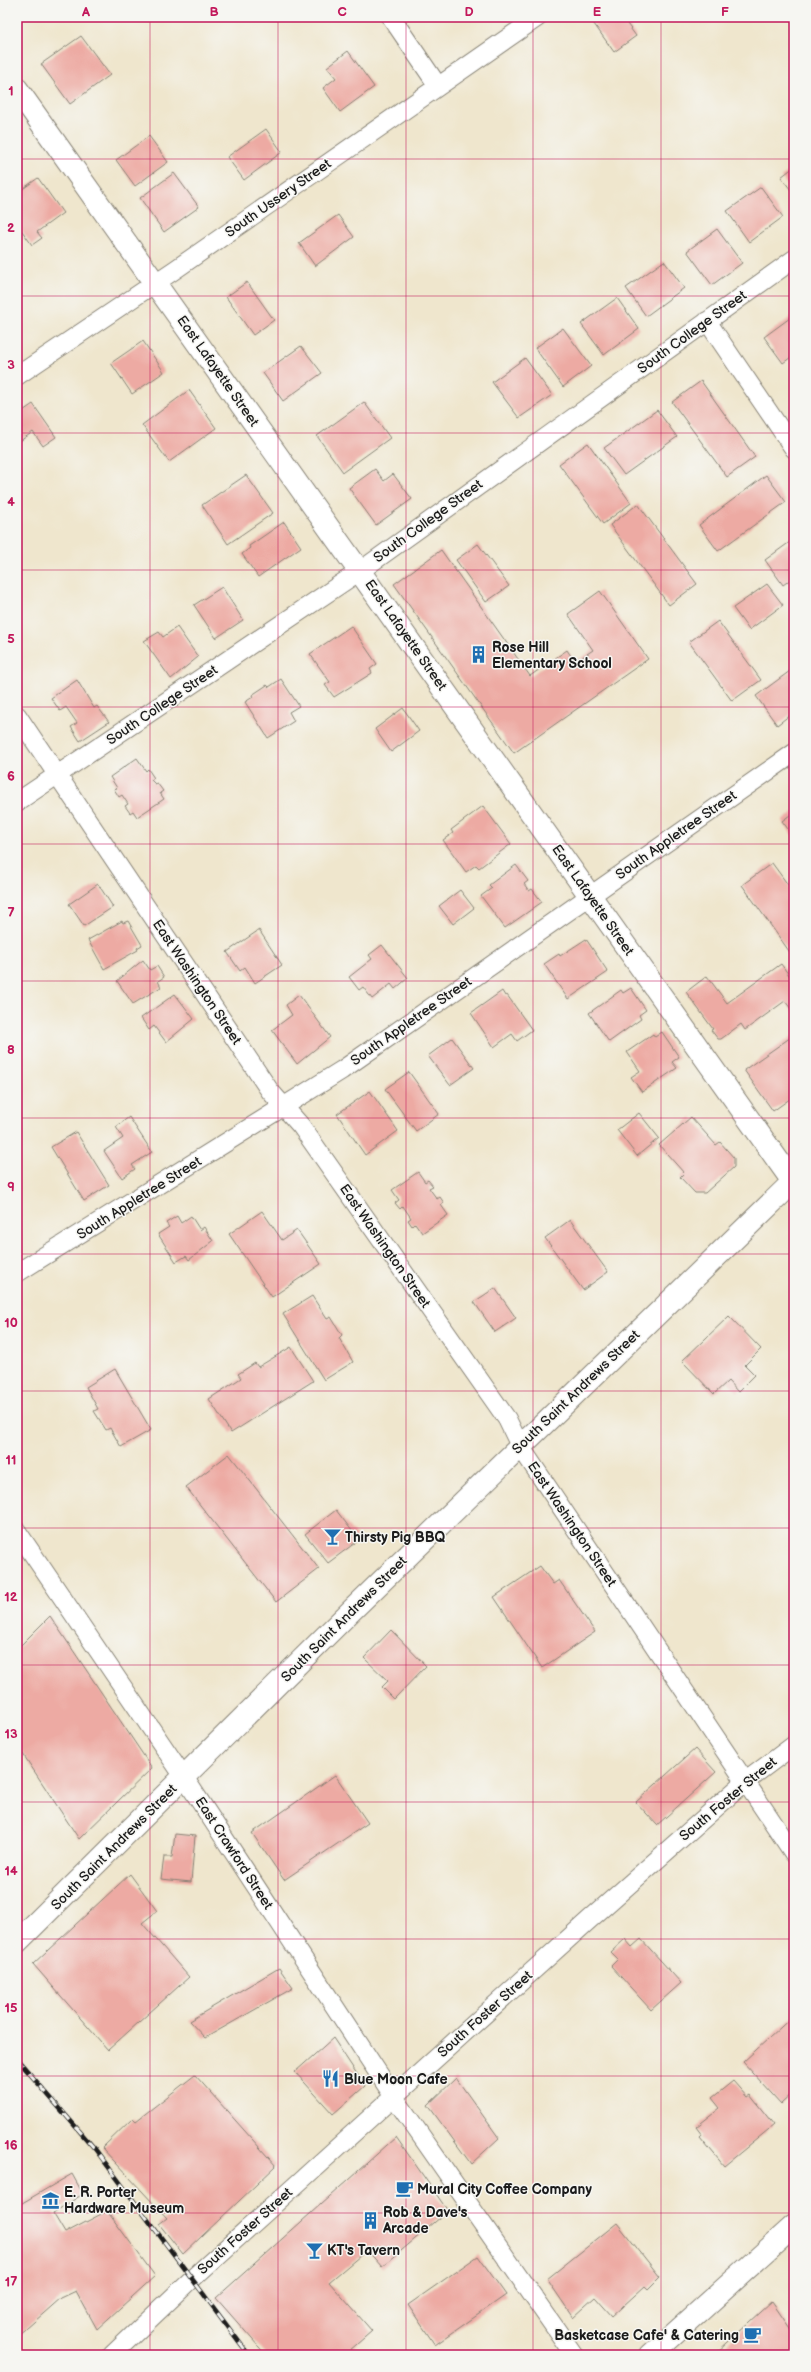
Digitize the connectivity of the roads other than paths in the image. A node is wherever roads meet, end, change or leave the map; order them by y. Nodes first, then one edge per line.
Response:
1 (391, 17) edge
2 (538, 17) edge
3 (438, 86) junction
4 (17, 89) edge
5 (794, 259) edge
6 (156, 283) junction
7 (707, 321) junction
8 (17, 376) edge
9 (794, 449) edge
10 (360, 570) junction
11 (17, 715) edge
12 (794, 752) edge
13 (58, 776) junction
14 (17, 802) edge
15 (590, 896) junction
16 (284, 1108) junction
17 (794, 1182) edge
18 (17, 1273) edge
19 (520, 1446) junction
20 (17, 1531) edge
21 (24, 1556) edge
22 (794, 1745) edge
23 (184, 1777) junction
24 (746, 1781) junction
25 (794, 1854) edge
26 (17, 1942) edge
27 (394, 2097) junction
28 (794, 2226) edge
29 (112, 2355) edge
30 (574, 2355) edge
31 (650, 2355) edge

1 - 3 street
2 - 3 street, South Ussery Street
3 - 6 street, South Ussery Street
4 - 6 street, East Lafayette Street
5 - 7 street, South College Street
6 - 8 street, South Ussery Street
6 - 10 street, East Lafayette Street
7 - 9 street
7 - 10 street, South College Street
10 - 13 street, South College Street
10 - 15 street, East Lafayette Street
11 - 13 street, East Washington Street
12 - 15 street, South Appletree Street
13 - 14 street, South College Street
13 - 16 street, East Washington Street
15 - 16 street, South Appletree Street
15 - 17 street, East Lafayette Street
16 - 18 street, South Appletree Street
16 - 19 street, East Washington Street
17 - 19 street, South Saint Andrews Street
19 - 23 street, South Saint Andrews Street
19 - 24 street, East Washington Street
20 - 21 street, East Crawford Street
21 - 23 street, East Crawford Street
22 - 24 street, South Foster Street
23 - 26 street, South Saint Andrews Street
23 - 27 street, East Crawford Street
24 - 25 street, East Washington Street
24 - 27 street, South Foster Street
27 - 29 street, South Foster Street
27 - 30 street, East Crawford Street
28 - 31 street

